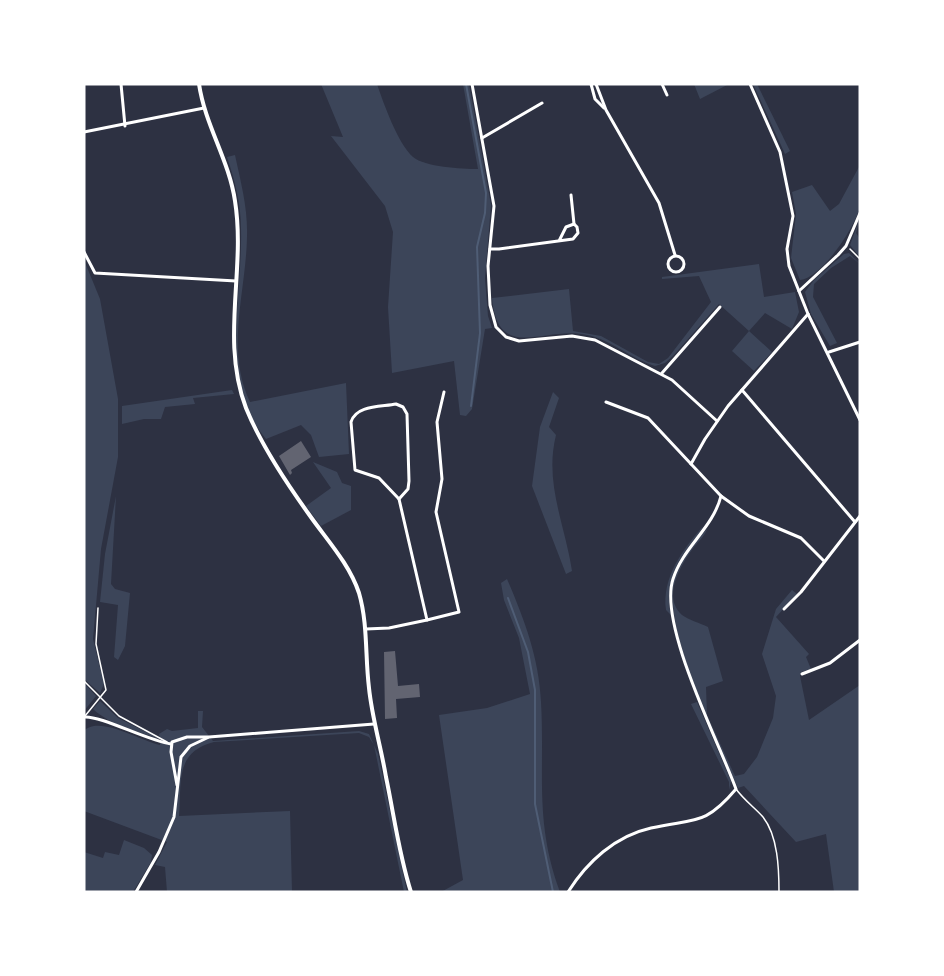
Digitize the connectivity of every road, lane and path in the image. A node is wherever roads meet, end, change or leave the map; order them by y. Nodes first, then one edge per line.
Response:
1 (121, 84) edge
2 (199, 84) edge
3 (472, 84) edge
4 (591, 84) edge
5 (596, 84) edge
6 (662, 84) edge
7 (750, 84) edge
8 (667, 95) dead end
9 (542, 103) dead end
10 (204, 108) junction
11 (606, 110) junction
12 (125, 126) junction
13 (84, 132) edge
14 (482, 138) junction
15 (571, 195) dead end
16 (860, 213) edge
17 (574, 224) junction
18 (559, 241) junction
19 (846, 246) junction
20 (489, 249) junction
21 (84, 252) edge
22 (675, 255) junction
23 (860, 259) edge
24 (236, 281) junction
25 (799, 291) junction
26 (720, 307) dead end
27 (808, 314) junction
28 (860, 342) edge
29 (829, 352) junction
30 (662, 373) junction
31 (742, 390) junction
32 (444, 392) dead end
33 (606, 402) dead end
34 (860, 420) edge
35 (717, 421) junction
36 (691, 464) junction
37 (721, 496) junction
38 (399, 498) junction
39 (860, 516) edge
40 (855, 522) junction
41 (824, 561) junction
42 (98, 608) dead end
43 (784, 609) dead end
44 (427, 620) junction
45 (366, 629) junction
46 (860, 640) edge
47 (802, 674) dead end
48 (84, 681) edge
49 (84, 717) edge
50 (375, 724) junction
51 (209, 737) junction
52 (171, 744) junction
53 (177, 788) junction
54 (736, 789) junction
55 (135, 892) edge
56 (411, 892) edge
57 (567, 892) edge
58 (779, 892) edge

1 - 12 street
2 - 10 street
3 - 14 street
4 - 11 street
5 - 11 street
6 - 8 street
7 - 25 street
9 - 14 street
10 - 12 street
10 - 24 street
11 - 22 street
12 - 13 street
14 - 20 street
15 - 17 street
16 - 19 street
17 - 18 street
17 - 18 street
18 - 20 street
19 - 23 path
19 - 25 street
20 - 30 street
21 - 24 street
22 - 22 street
24 - 45 street
25 - 27 street
26 - 30 street
27 - 29 street
27 - 31 street
28 - 29 street
29 - 34 street
30 - 35 street
31 - 35 street
31 - 40 street
32 - 44 street
33 - 36 street
35 - 36 street
36 - 37 street
37 - 41 street
37 - 54 street
38 - 38 street
38 - 44 street
39 - 40 street
40 - 41 street
41 - 43 street
42 - 49 lane
44 - 45 street
45 - 50 street
46 - 47 street
48 - 52 lane
49 - 52 street
50 - 51 street
50 - 56 street
51 - 52 street
51 - 53 street
52 - 53 street
53 - 55 street
54 - 57 street
54 - 58 lane

